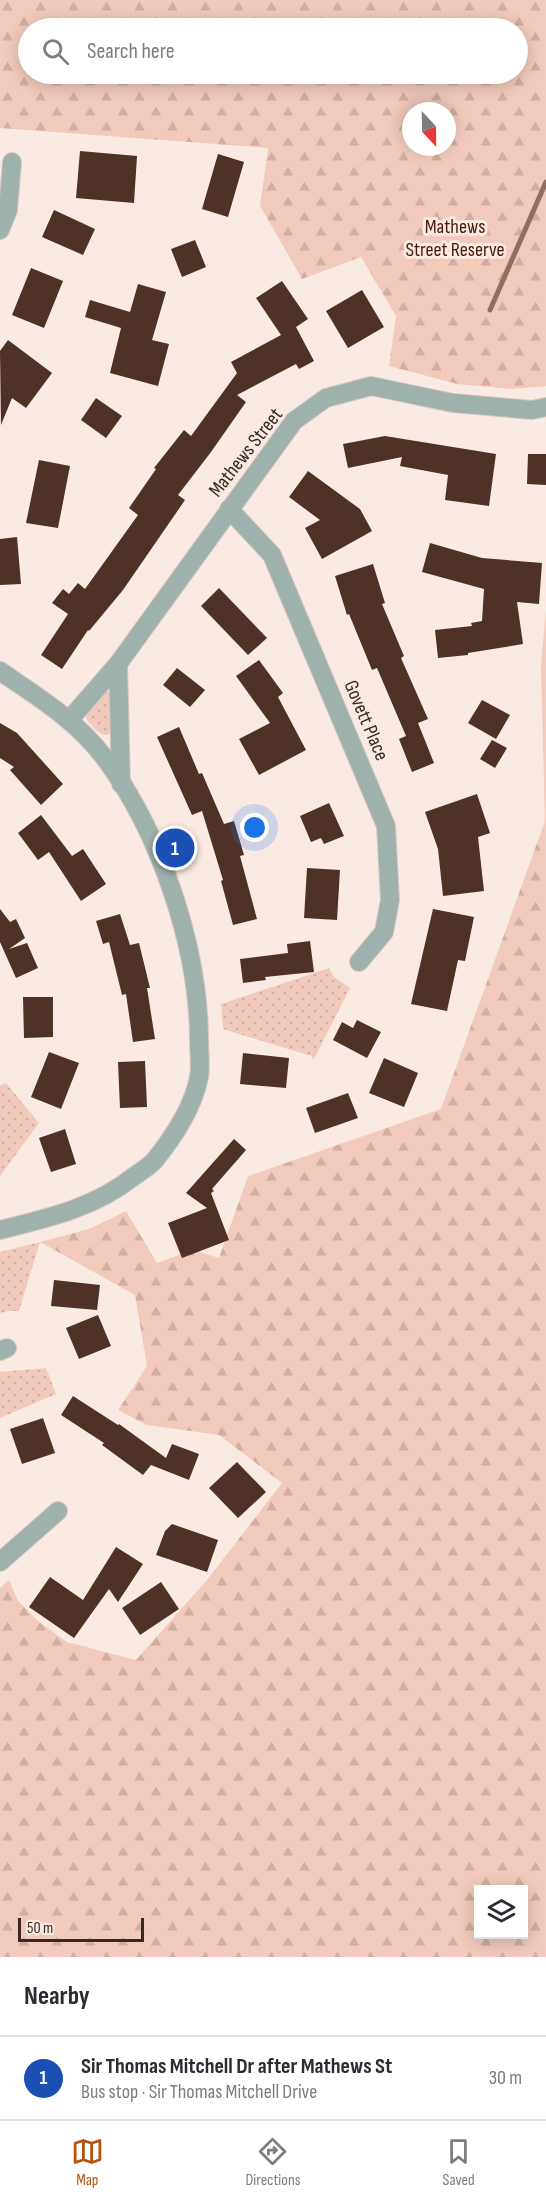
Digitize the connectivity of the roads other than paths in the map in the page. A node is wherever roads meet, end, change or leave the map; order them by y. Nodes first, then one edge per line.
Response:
1 (12, 162) dead end
2 (0, 230) edge
3 (546, 407) edge
4 (229, 509) junction
5 (118, 664) junction
6 (0, 670) edge
7 (70, 719) junction
8 (121, 784) junction
9 (358, 962) dead end
10 (0, 1230) edge
11 (58, 1511) dead end
12 (0, 1562) edge

1 - 2 street
3 - 4 street, Mathews Street
4 - 5 street, Mathews Street
4 - 9 street, Govett Place
5 - 7 street, Mathews Street
5 - 8 street
6 - 7 street
7 - 8 street
8 - 10 street
11 - 12 street

